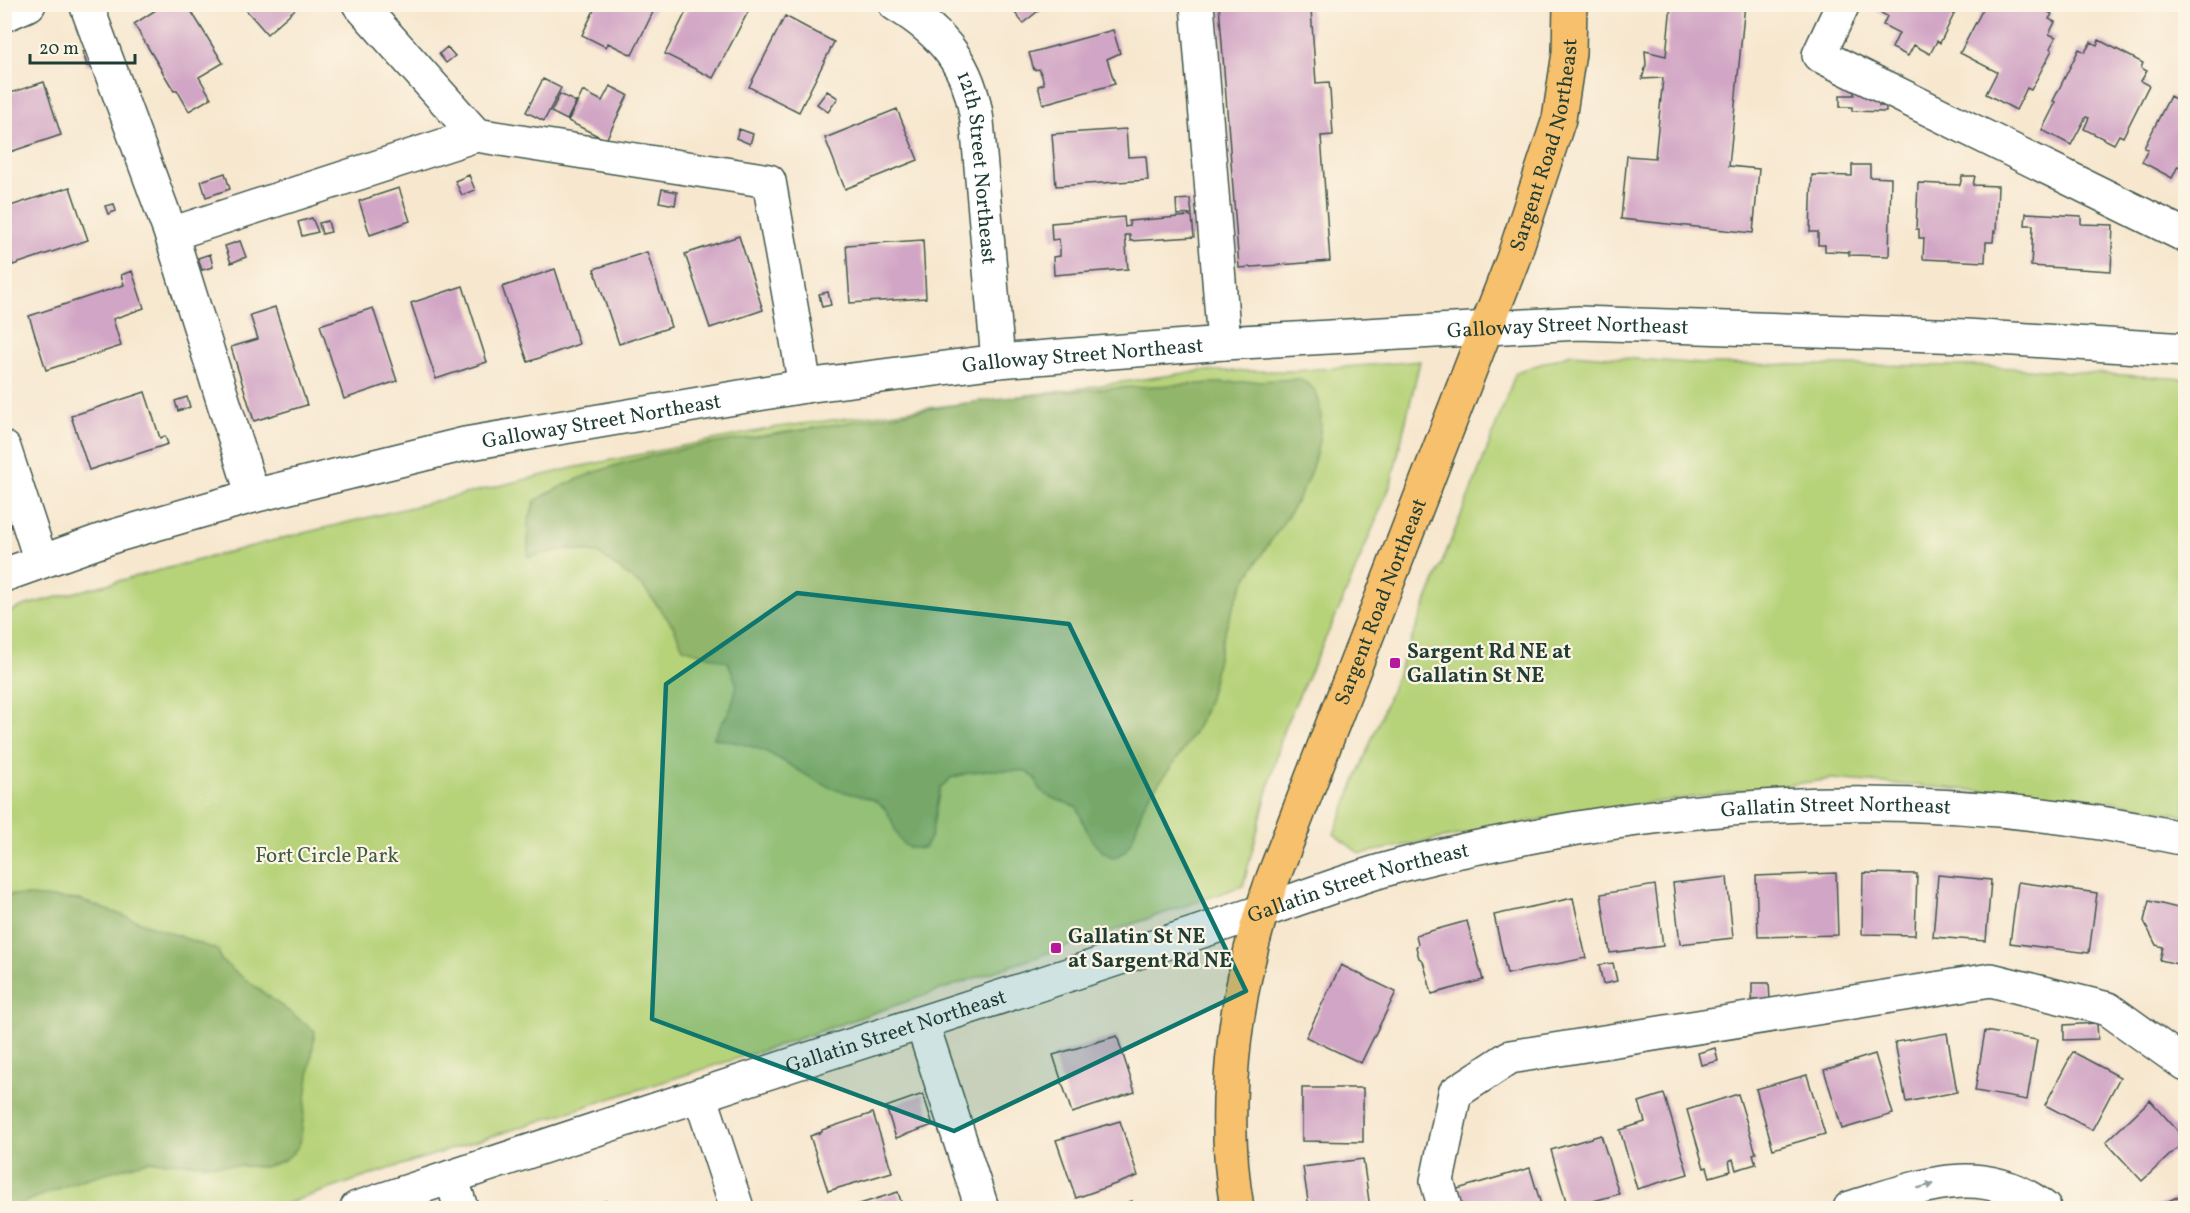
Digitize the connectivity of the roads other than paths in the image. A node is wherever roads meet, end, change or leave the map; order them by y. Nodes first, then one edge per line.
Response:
1 (29, 4) edge
2 (86, 4) edge
3 (359, 4) edge
4 (895, 4) edge
5 (1197, 4) edge
6 (1570, 4) edge
7 (1843, 4) edge
8 (4, 15) edge
9 (476, 135) junction
10 (171, 234) junction
11 (2186, 236) edge
12 (1486, 328) junction
13 (1224, 343) junction
14 (2186, 350) edge
15 (998, 361) junction
16 (805, 386) junction
17 (4, 448) edge
18 (253, 496) junction
19 (41, 561) junction
20 (4, 574) edge
21 (2186, 839) edge
22 (1262, 911) junction
23 (922, 1023) junction
24 (2186, 1065) edge
25 (700, 1095) junction
26 (451, 1177) junction
27 (357, 1209) edge
28 (461, 1209) edge
29 (737, 1209) edge
30 (982, 1209) edge
31 (1237, 1209) edge
32 (1445, 1209) edge
33 (1850, 1209) edge
34 (2044, 1209) edge

1 - 8 street
2 - 10 street
3 - 9 street
4 - 15 street, 12th Street Northeast
5 - 13 street
6 - 12 main road, Sargent Road Northeast
7 - 11 street
9 - 10 street
9 - 16 street
10 - 18 street
12 - 13 street, Galloway Street Northeast
12 - 14 street, Galloway Street Northeast
12 - 22 main road, Sargent Road Northeast
13 - 15 street, Galloway Street Northeast
15 - 16 street, Galloway Street Northeast
16 - 18 street, Galloway Street Northeast
17 - 19 street
18 - 19 street, Galloway Street Northeast
19 - 20 street, Galloway Street Northeast
21 - 22 street, Gallatin Street Northeast
22 - 23 street, Gallatin Street Northeast
22 - 31 main road, Sargent Road Northeast
23 - 25 street, Gallatin Street Northeast
23 - 30 street
24 - 32 street
25 - 26 street, Gallatin Street Northeast
25 - 29 street
26 - 27 street, Gallatin Street Northeast
26 - 28 street
33 -> 34 street

